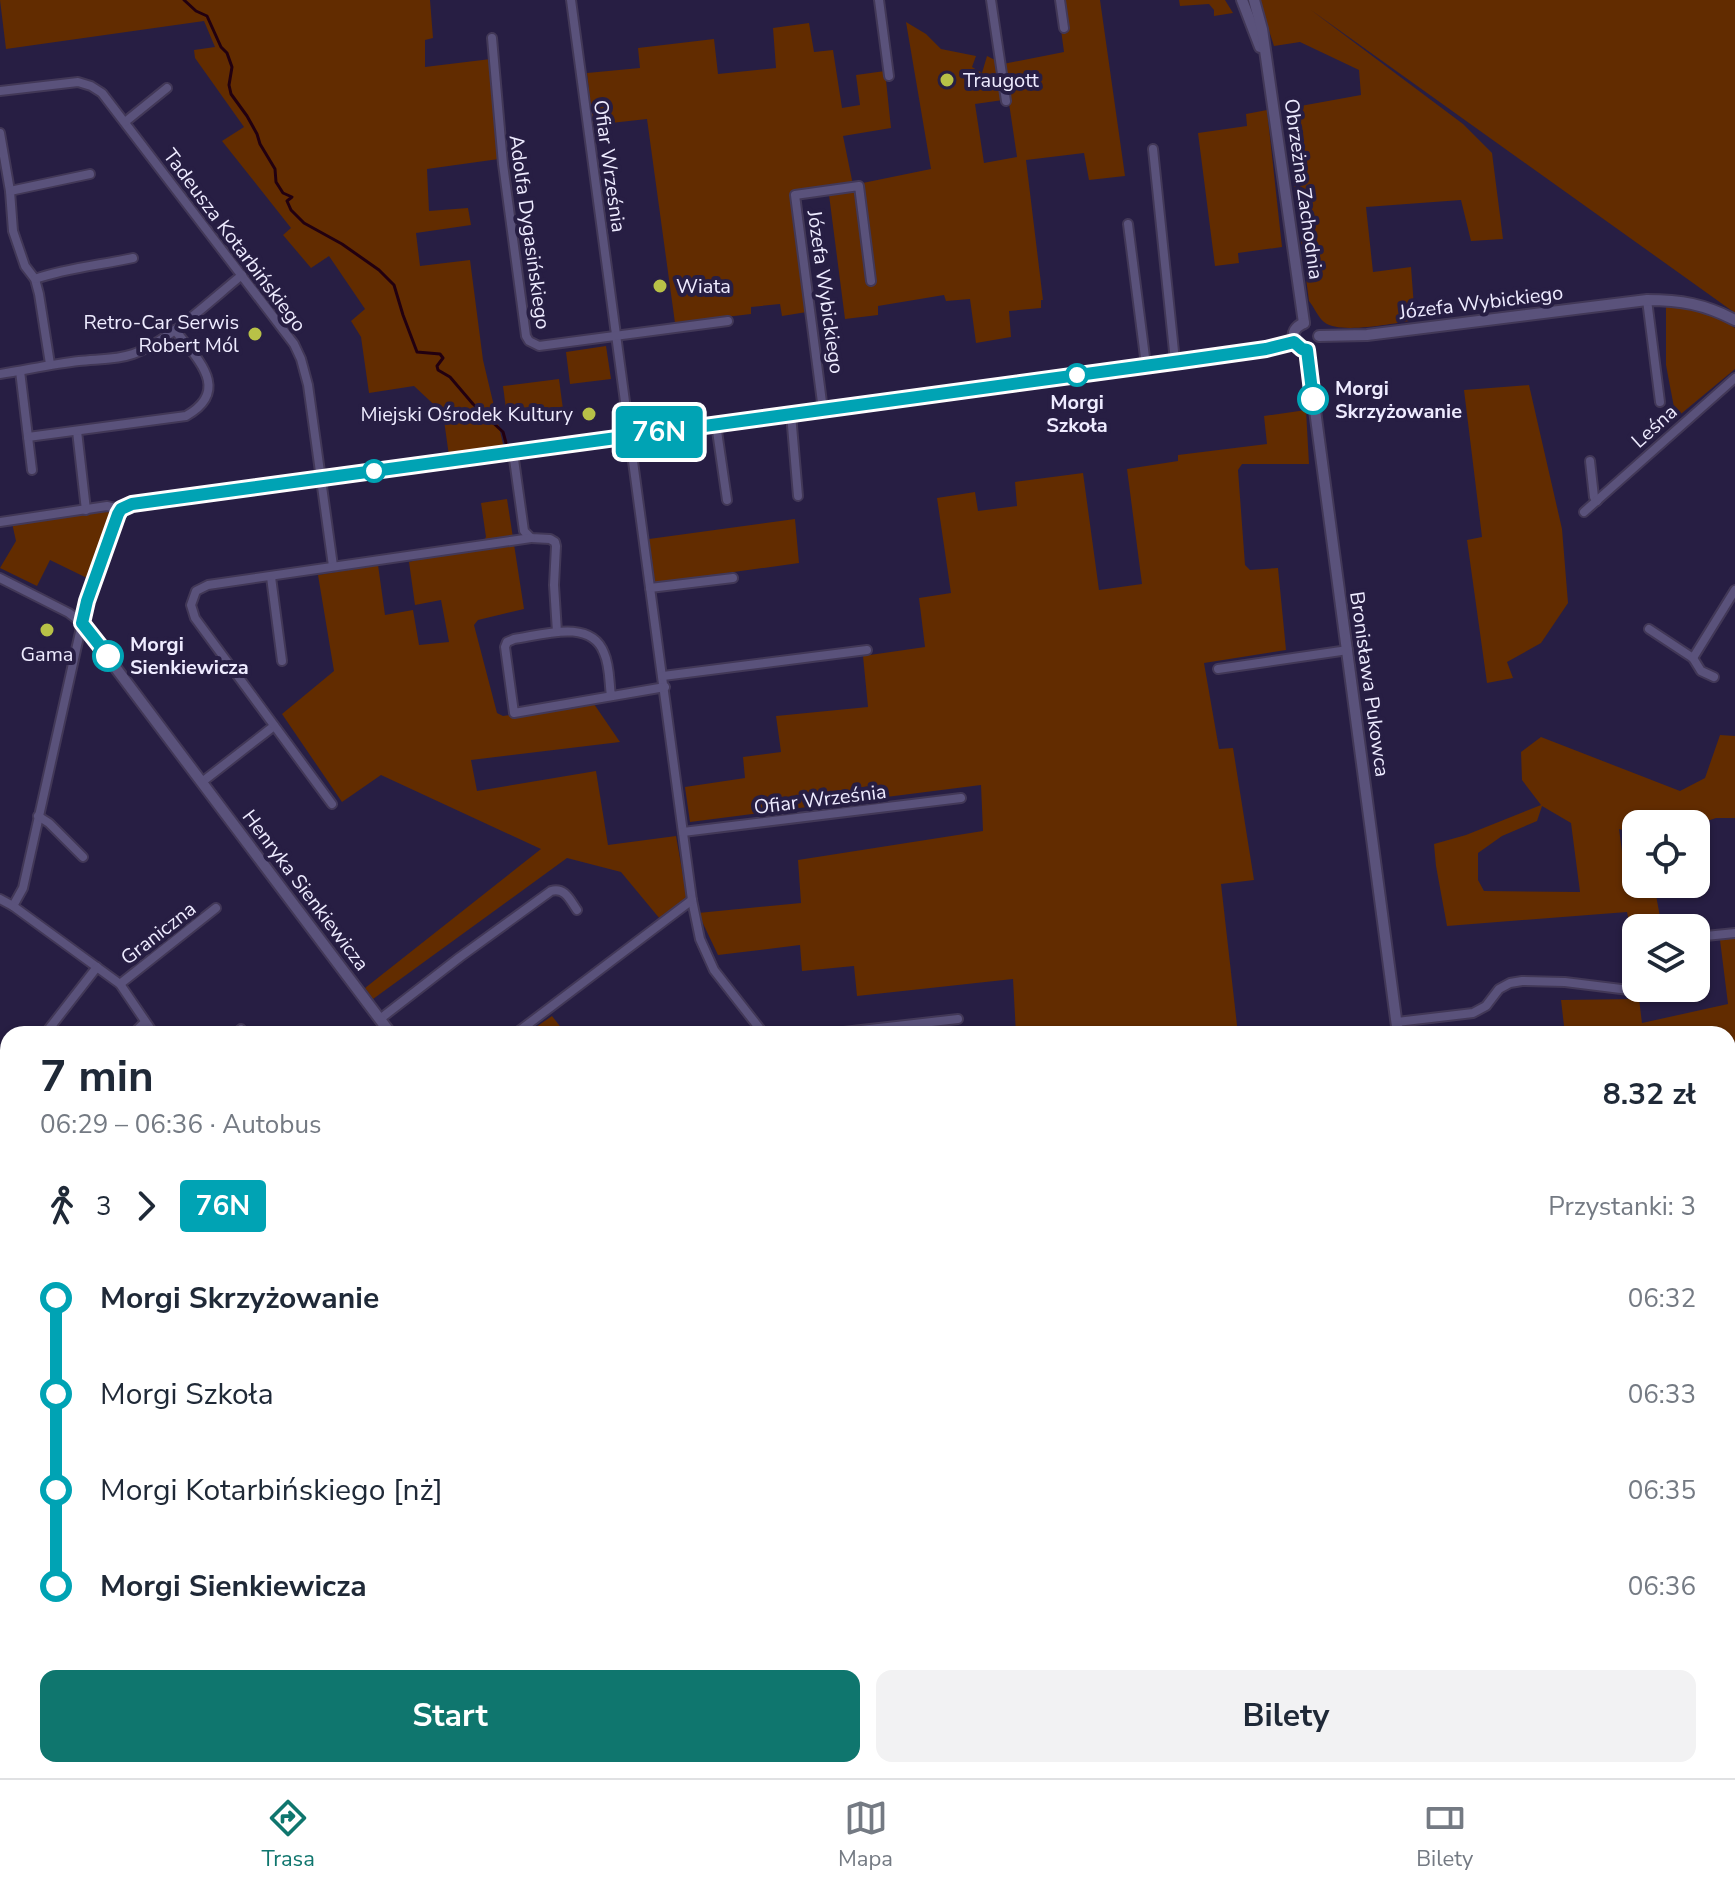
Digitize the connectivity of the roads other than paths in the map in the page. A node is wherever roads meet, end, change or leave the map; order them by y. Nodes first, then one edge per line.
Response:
1 (571, 0) edge
2 (879, 0) edge
3 (991, 0) edge
4 (1060, 0) edge
5 (1242, 0) edge
6 (1254, 0) edge
7 (1064, 28) dead end
8 (492, 38) dead end
9 (1266, 60) junction
10 (889, 76) dead end
11 (167, 88) dead end
12 (0, 91) edge
13 (1006, 101) dead end
14 (125, 122) junction
15 (0, 133) edge
16 (1153, 149) dead end
17 (90, 174) dead end
18 (10, 191) junction
19 (1128, 224) dead end
20 (133, 258) dead end
21 (242, 275) junction
22 (35, 279) junction
23 (871, 281) dead end
24 (1647, 300) junction
25 (1735, 320) edge
26 (728, 321) dead end
27 (1304, 323) junction
28 (175, 330) junction
29 (616, 336) junction
30 (1319, 336) junction
31 (1294, 342) junction
32 (1307, 350) junction
33 (1175, 361) junction
34 (50, 364) junction
35 (1146, 365) junction
36 (20, 371) junction
37 (0, 374) edge
38 (1735, 378) edge
39 (1660, 402) dead end
40 (823, 410) junction
41 (791, 414) junction
42 (716, 424) junction
43 (77, 431) junction
44 (629, 436) junction
45 (28, 437) junction
46 (513, 452) junction
47 (1590, 461) dead end
48 (32, 470) dead end
49 (322, 478) junction
50 (798, 496) dead end
51 (727, 500) dead end
52 (1597, 501) junction
53 (121, 509) junction
54 (86, 510) junction
55 (1584, 512) dead end
56 (0, 522) edge
57 (531, 538) junction
58 (333, 566) junction
59 (271, 577) junction
60 (0, 578) edge
61 (733, 578) dead end
62 (650, 588) junction
63 (1735, 590) edge
64 (82, 623) junction
65 (1649, 629) dead end
66 (557, 632) junction
67 (867, 650) dead end
68 (1348, 650) junction
69 (1693, 658) junction
70 (282, 661) dead end
71 (1218, 669) dead end
72 (663, 676) junction
73 (1714, 677) dead end
74 (665, 687) junction
75 (611, 696) junction
76 (274, 726) junction
77 (202, 782) junction
78 (961, 798) dead end
79 (332, 804) dead end
80 (38, 816) junction
81 (683, 832) junction
82 (83, 857) dead end
83 (0, 899) edge
84 (692, 900) junction
85 (13, 906) junction
86 (216, 908) dead end
87 (577, 910) dead end
88 (1735, 933) edge
89 (1710, 936) edge
90 (97, 967) junction
91 (120, 984) junction
92 (1622, 989) edge
93 (380, 1019) junction
94 (958, 1019) dead end
95 (145, 1022) junction
96 (51, 1026) edge
97 (141, 1026) edge
98 (148, 1026) edge
99 (385, 1026) edge
100 (526, 1026) edge
101 (758, 1026) edge
102 (896, 1026) edge
103 (1398, 1026) edge
104 (1408, 1026) edge

1 - 29 street, Ofiar Września
2 - 10 street
3 - 13 street
4 - 7 street
5 - 9 street, Obrzeżna Zachodnia
6 - 9 street, Obrzeżna Zachodnia
8 - 29 street, Adolfa Dygasińskiego
9 - 27 street, Obrzeżna Zachodnia
11 - 14 street
12 - 14 street, Tadeusza Kotarbińskiego
14 - 21 street, Tadeusza Kotarbińskiego
15 - 18 street
16 - 33 street
17 - 18 street
18 - 22 street
19 - 35 street
20 - 22 street
21 - 28 street
21 - 49 street, Tadeusza Kotarbińskiego
22 - 34 street
23 - 40 street, Józefa Wybickiego
24 - 25 street, Józefa Wybickiego
24 - 30 street, Józefa Wybickiego
24 - 39 street
26 - 29 street
27 - 30 street
27 - 31 street
28 - 34 street
28 - 43 street
29 - 44 street, Ofiar Września
30 - 32 street
31 - 32 street
31 - 33 street
32 - 68 street, Bronisława Pukowca
33 - 35 street
34 - 36 street
35 - 40 street
36 - 37 street
36 - 45 street
38 - 52 street, Leśna
40 - 41 street
41 - 42 street
41 - 50 street
42 - 44 street
42 - 51 street
43 - 45 street
43 - 54 street
44 - 46 street
44 - 62 street, Ofiar Września
45 - 48 street
46 - 49 street
46 - 57 street
47 - 52 street
49 - 53 street
49 - 58 street, Tadeusza Kotarbińskiego
52 - 55 street, Leśna
53 - 54 street
53 - 64 street
54 - 56 street
57 - 58 street
57 - 66 street
58 - 59 street
59 - 70 street
59 - 76 street
60 - 64 street
61 - 62 street
62 - 72 street, Ofiar Września
63 - 69 street
64 - 77 street, Henryka Sienkiewicza
64 - 80 street
65 - 69 street
66 - 75 street
66 - 75 street
67 - 72 street
68 - 71 street
68 - 103 street, Bronisława Pukowca
69 - 73 street
72 - 74 street, Ofiar Września
74 - 75 street
74 - 81 street, Ofiar Września
76 - 77 street
76 - 79 street
77 - 93 street, Henryka Sienkiewicza
78 - 81 street, Ofiar Września
80 - 82 street
80 - 85 street
81 - 84 street, Ofiar Września
83 - 85 street, Graniczna
84 - 100 street
84 - 101 street, Ofiar Września
85 - 90 street, Graniczna
86 - 91 street, Graniczna
87 - 93 street
88 - 89 street
90 - 91 street, Graniczna
90 - 96 street, Graniczna
91 - 95 street, Graniczna
92 - 104 street, Bronisława Pukowca
93 - 99 street, Henryka Sienkiewicza
94 - 102 street
95 - 97 street
95 - 98 street, Graniczna

